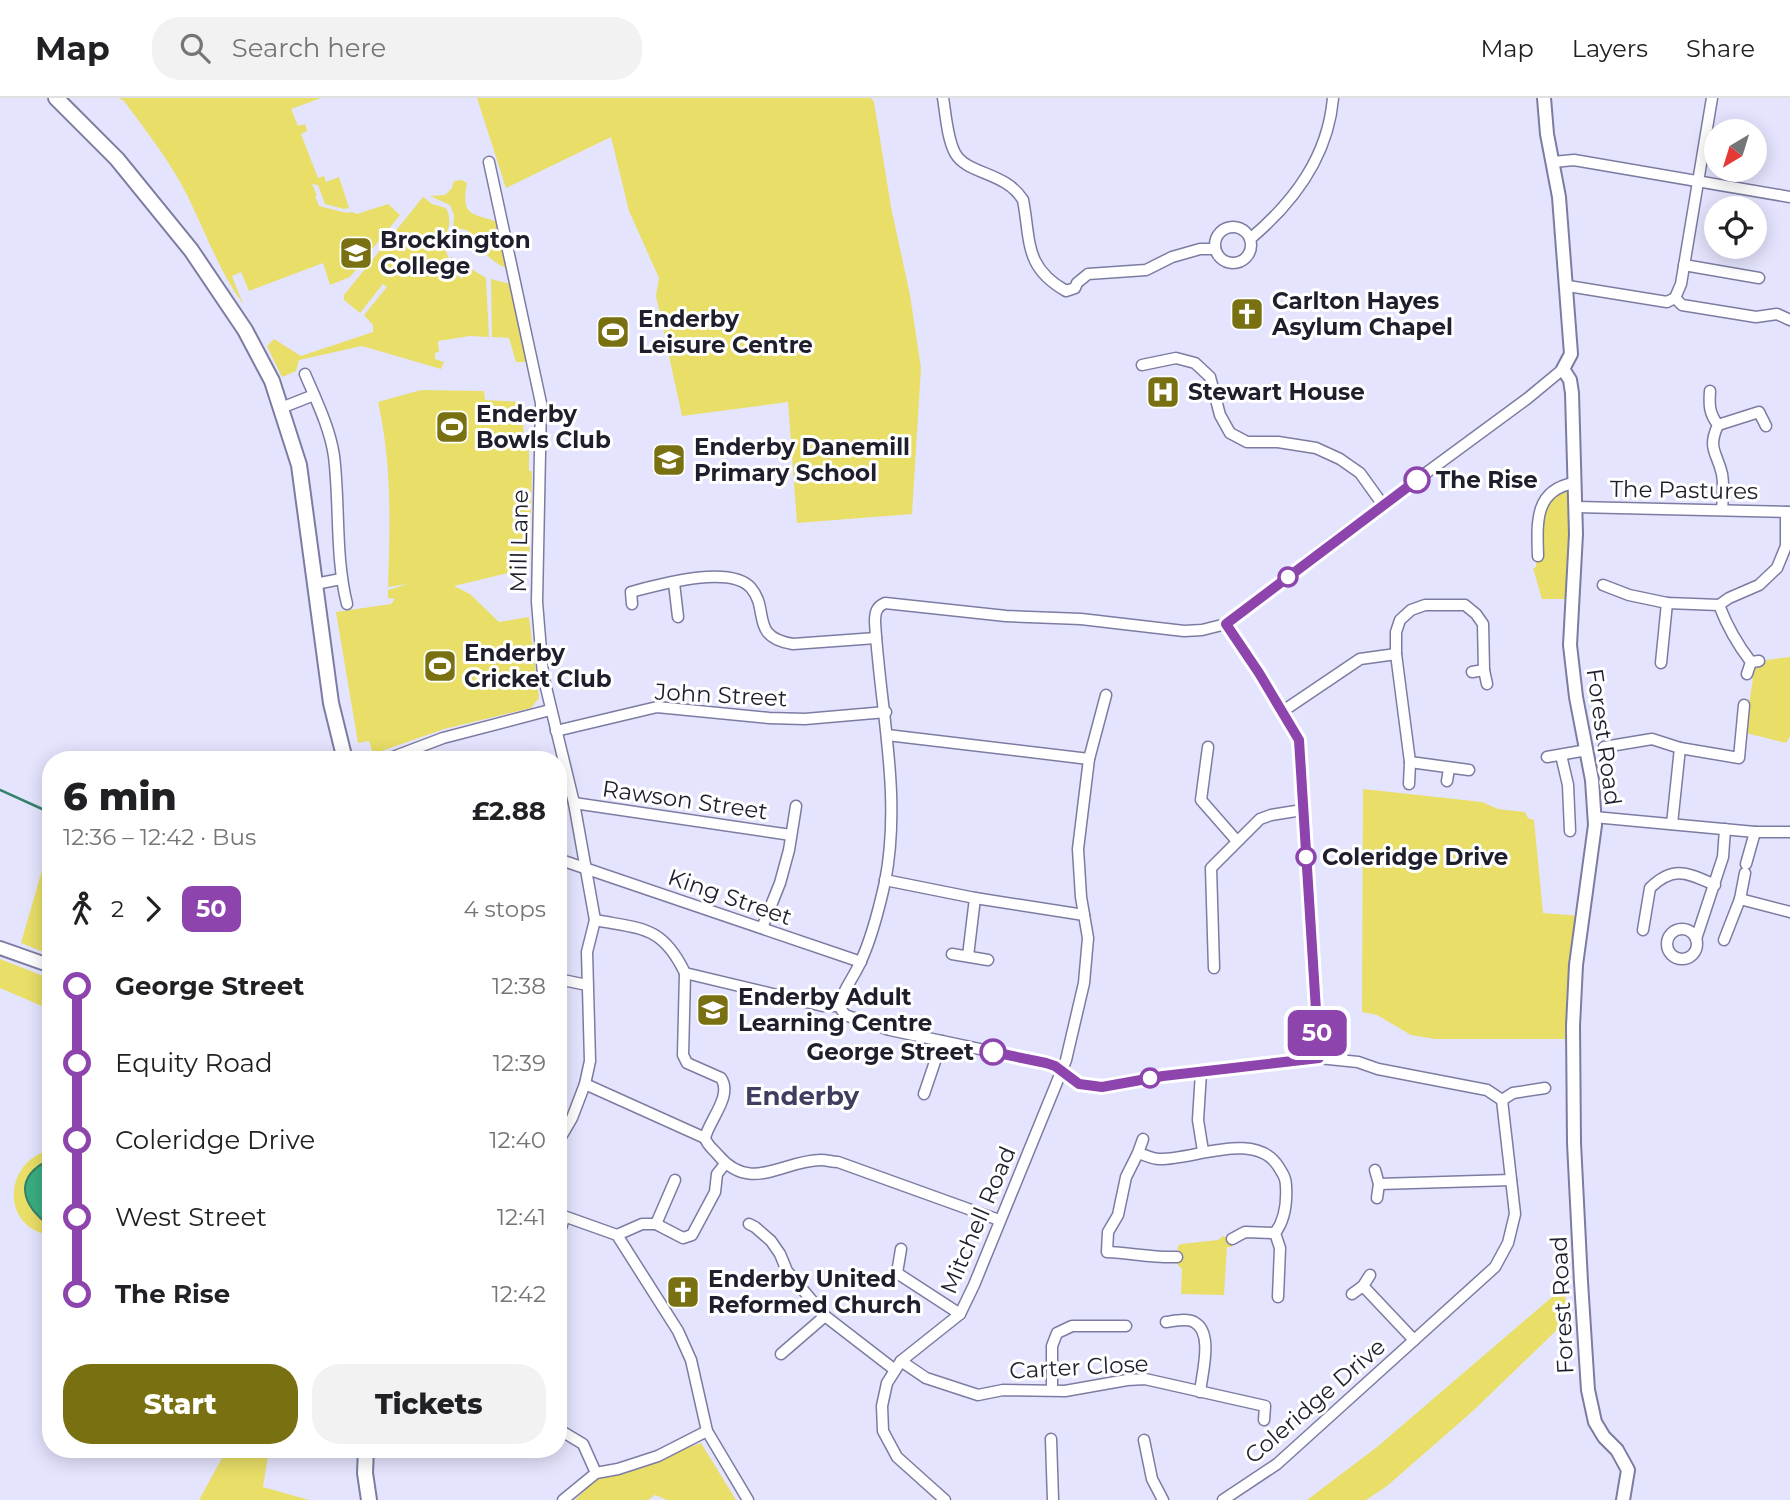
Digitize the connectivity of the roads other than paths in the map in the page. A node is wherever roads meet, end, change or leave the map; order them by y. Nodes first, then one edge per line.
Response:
1 (56, 98) edge
2 (943, 98) edge
3 (1333, 98) edge
4 (1544, 98) edge
5 (1712, 98) edge
6 (489, 162) dead end
7 (1553, 162) junction
8 (1698, 180) junction
9 (1790, 197) edge
10 (1250, 239) junction
11 (1215, 249) junction
12 (1684, 265) junction
13 (1762, 278) dead end
14 (1568, 286) junction
15 (1675, 298) junction
16 (1790, 320) edge
17 (1142, 365) dead end
18 (1563, 369) junction
19 (305, 374) dead end
20 (1710, 391) dead end
21 (314, 395) junction
22 (281, 408) junction
23 (1718, 425) junction
24 (1766, 426) dead end
25 (1574, 483) junction
26 (1383, 505) junction
27 (1576, 507) junction
28 (1722, 509) junction
29 (1788, 512) edge
30 (1541, 549) dead end
31 (341, 579) junction
32 (674, 583) junction
33 (316, 584) junction
34 (1603, 585) dead end
35 (1667, 603) junction
36 (347, 604) dead end
37 (632, 604) dead end
38 (1719, 605) junction
39 (678, 617) dead end
40 (1226, 624) junction
41 (876, 638) junction
42 (1396, 654) junction
43 (1661, 663) dead end
44 (1484, 670) junction
45 (1472, 672) dead end
46 (1747, 674) dead end
47 (1487, 684) dead end
48 (1106, 695) dead end
49 (1744, 705) dead end
50 (550, 710) junction
51 (1283, 711) junction
52 (886, 712) junction
53 (556, 731) junction
54 (887, 735) junction
55 (1209, 747) dead end
56 (1604, 747) dead end
57 (1680, 748) junction
58 (1587, 750) junction
59 (343, 751) edge
60 (409, 751) edge
61 (561, 751) edge
62 (1561, 755) junction
63 (1547, 757) dead end
64 (1089, 759) junction
65 (1410, 762) junction
66 (1449, 769) junction
67 (1469, 770) dead end
68 (567, 775) edge
69 (1447, 781) dead end
70 (1409, 784) dead end
71 (574, 803) junction
72 (796, 806) dead end
73 (1302, 810) junction
74 (1594, 817) junction
75 (1672, 824) junction
76 (1725, 829) junction
77 (1570, 831) dead end
78 (1755, 832) junction
79 (1790, 832) edge
80 (791, 835) junction
81 (1236, 840) junction
82 (567, 862) edge
83 (586, 869) junction
84 (885, 880) junction
85 (1714, 885) junction
86 (975, 898) junction
87 (1740, 899) junction
88 (1790, 912) edge
89 (1084, 915) junction
90 (595, 920) junction
91 (762, 928) junction
92 (1643, 930) dead end
93 (1696, 939) dead end
94 (1724, 940) dead end
95 (0, 947) edge
96 (952, 954) dead end
97 (968, 956) junction
98 (988, 960) dead end
99 (861, 962) junction
100 (42, 963) edge
101 (1214, 968) dead end
102 (685, 973) junction
103 (567, 981) edge
104 (587, 985) junction
105 (839, 1006) junction
106 (942, 1041) junction
107 (1319, 1058) junction
108 (1061, 1072) junction
109 (1200, 1072) junction
110 (585, 1084) junction
111 (1545, 1088) dead end
112 (924, 1094) dead end
113 (1502, 1100) junction
114 (567, 1127) edge
115 (706, 1135) junction
116 (1143, 1139) dead end
117 (1203, 1151) junction
118 (1138, 1153) junction
119 (725, 1164) junction
120 (1375, 1170) dead end
121 (675, 1180) dead end
122 (1511, 1180) junction
123 (1379, 1184) junction
124 (715, 1192) junction
125 (727, 1198) dead end
126 (1377, 1198) dead end
127 (567, 1218) edge
128 (999, 1220) junction
129 (656, 1224) junction
130 (748, 1224) dead end
131 (1275, 1233) junction
132 (617, 1236) junction
133 (1229, 1240) dead end
134 (901, 1249) dead end
135 (1178, 1256) dead end
136 (1370, 1275) dead end
137 (1363, 1286) junction
138 (1352, 1294) dead end
139 (1278, 1297) dead end
140 (960, 1314) junction
141 (825, 1316) junction
142 (1166, 1322) dead end
143 (1126, 1326) dead end
144 (1414, 1340) junction
145 (781, 1354) dead end
146 (898, 1366) junction
147 (1052, 1390) junction
148 (1200, 1392) junction
149 (1264, 1420) dead end
150 (707, 1431) junction
151 (567, 1434) edge
152 (1144, 1440) dead end
153 (1055, 1444) dead end
154 (366, 1458) edge
155 (596, 1473) junction
156 (368, 1497) edge
157 (563, 1500) edge
158 (748, 1500) edge
159 (945, 1500) edge
160 (1053, 1500) edge
161 (1163, 1500) edge
162 (1223, 1500) edge
163 (1623, 1500) edge

1 - 22 main road
2 - 11 street
3 - 10 street
4 - 7 street, Forest Road
5 - 8 street
6 - 50 street, Mill Lane
7 - 8 street
7 - 14 street, Forest Road
8 - 9 street
8 - 12 street
10 - 11 street
10 - 11 street
12 - 13 street
12 - 15 street
14 - 15 street
14 - 18 street, Forest Road
15 - 16 street
17 - 26 street
18 - 25 street, Forest Road
18 - 26 street
19 - 21 street
20 - 23 street
21 - 22 street
21 - 31 street
22 - 33 main road
23 - 24 street
23 - 28 street
25 - 27 street, Forest Road
25 - 30 street
26 - 40 street
27 - 28 street, The Pastures
27 - 58 street, Forest Road
28 - 29 street, The Pastures
29 - 38 street
31 - 33 street
31 - 36 street
32 - 37 street
32 - 39 street
32 - 41 street
33 - 59 main road
34 - 35 street
35 - 38 street
35 - 43 street
38 - 46 street
40 - 41 street
40 - 51 street
41 - 52 street
42 - 44 street
42 - 51 street
42 - 65 street
44 - 45 street
44 - 47 street
48 - 64 street, Mitchell Road
49 - 57 street
50 - 53 street, Mill Lane
50 - 60 street
51 - 73 street
52 - 53 street, John Street
52 - 54 street
53 - 61 street, Mill Lane
54 - 64 street
54 - 84 street
55 - 81 street
56 - 57 street
57 - 75 street
58 - 62 street
58 - 74 street, Forest Road
62 - 63 street
62 - 77 street
64 - 89 street, Mitchell Road
65 - 66 street
65 - 70 street
66 - 67 street
66 - 69 street
68 - 71 street, Mill Lane
71 - 80 street, Rawson Street
71 - 83 street, Mill Lane
72 - 80 street
73 - 81 street
73 - 107 street
74 - 75 street
74 - 163 street, Forest Road
75 - 76 street
76 - 78 street
76 - 85 street
78 - 79 street
78 - 87 street
80 - 91 street
81 - 101 street
82 - 83 street, King Street
83 - 90 street, Mill Lane
83 - 91 street, King Street
84 - 86 street
84 - 99 street
85 - 92 street
85 - 93 street
86 - 89 street
86 - 97 street
87 - 88 street
87 - 94 street
89 - 108 street, Mitchell Road
90 - 102 street
90 - 104 street
91 - 99 street, King Street
95 - 100 street
96 - 97 street
97 - 98 street
99 - 105 street
102 - 105 street
102 - 115 street
103 - 104 street
104 - 110 street
105 - 106 street
106 - 108 street
106 - 112 street
107 - 109 street
107 - 113 street
108 - 109 street
108 - 128 street, Mitchell Road
109 - 117 street
110 - 114 street
110 - 115 street
111 - 113 street
113 - 122 street, Coleridge Drive
115 - 119 street
116 - 118 street
117 - 118 street
117 - 131 street
118 - 135 street
119 - 124 street
119 - 128 street
120 - 123 street
121 - 129 street
122 - 123 street
122 - 144 street, Coleridge Drive
123 - 126 street
124 - 125 street
124 - 129 street
127 - 132 street
128 - 140 street, Mitchell Road
129 - 132 street
130 - 141 street, Carter Close
131 - 133 street
131 - 139 street
132 - 150 street
134 - 140 street
136 - 137 street
137 - 138 street
137 - 144 street
140 - 146 street, Mitchell Road
141 - 145 street
141 - 146 street, Carter Close
142 - 148 street
143 - 147 street
144 - 162 street, Coleridge Drive
146 - 147 street, Carter Close
146 - 159 street
147 - 148 street, Carter Close
148 - 149 street, Carter Close
150 - 155 street
150 - 158 street
151 - 155 street
152 - 161 street
153 - 160 street
154 - 156 main road
155 - 157 street

